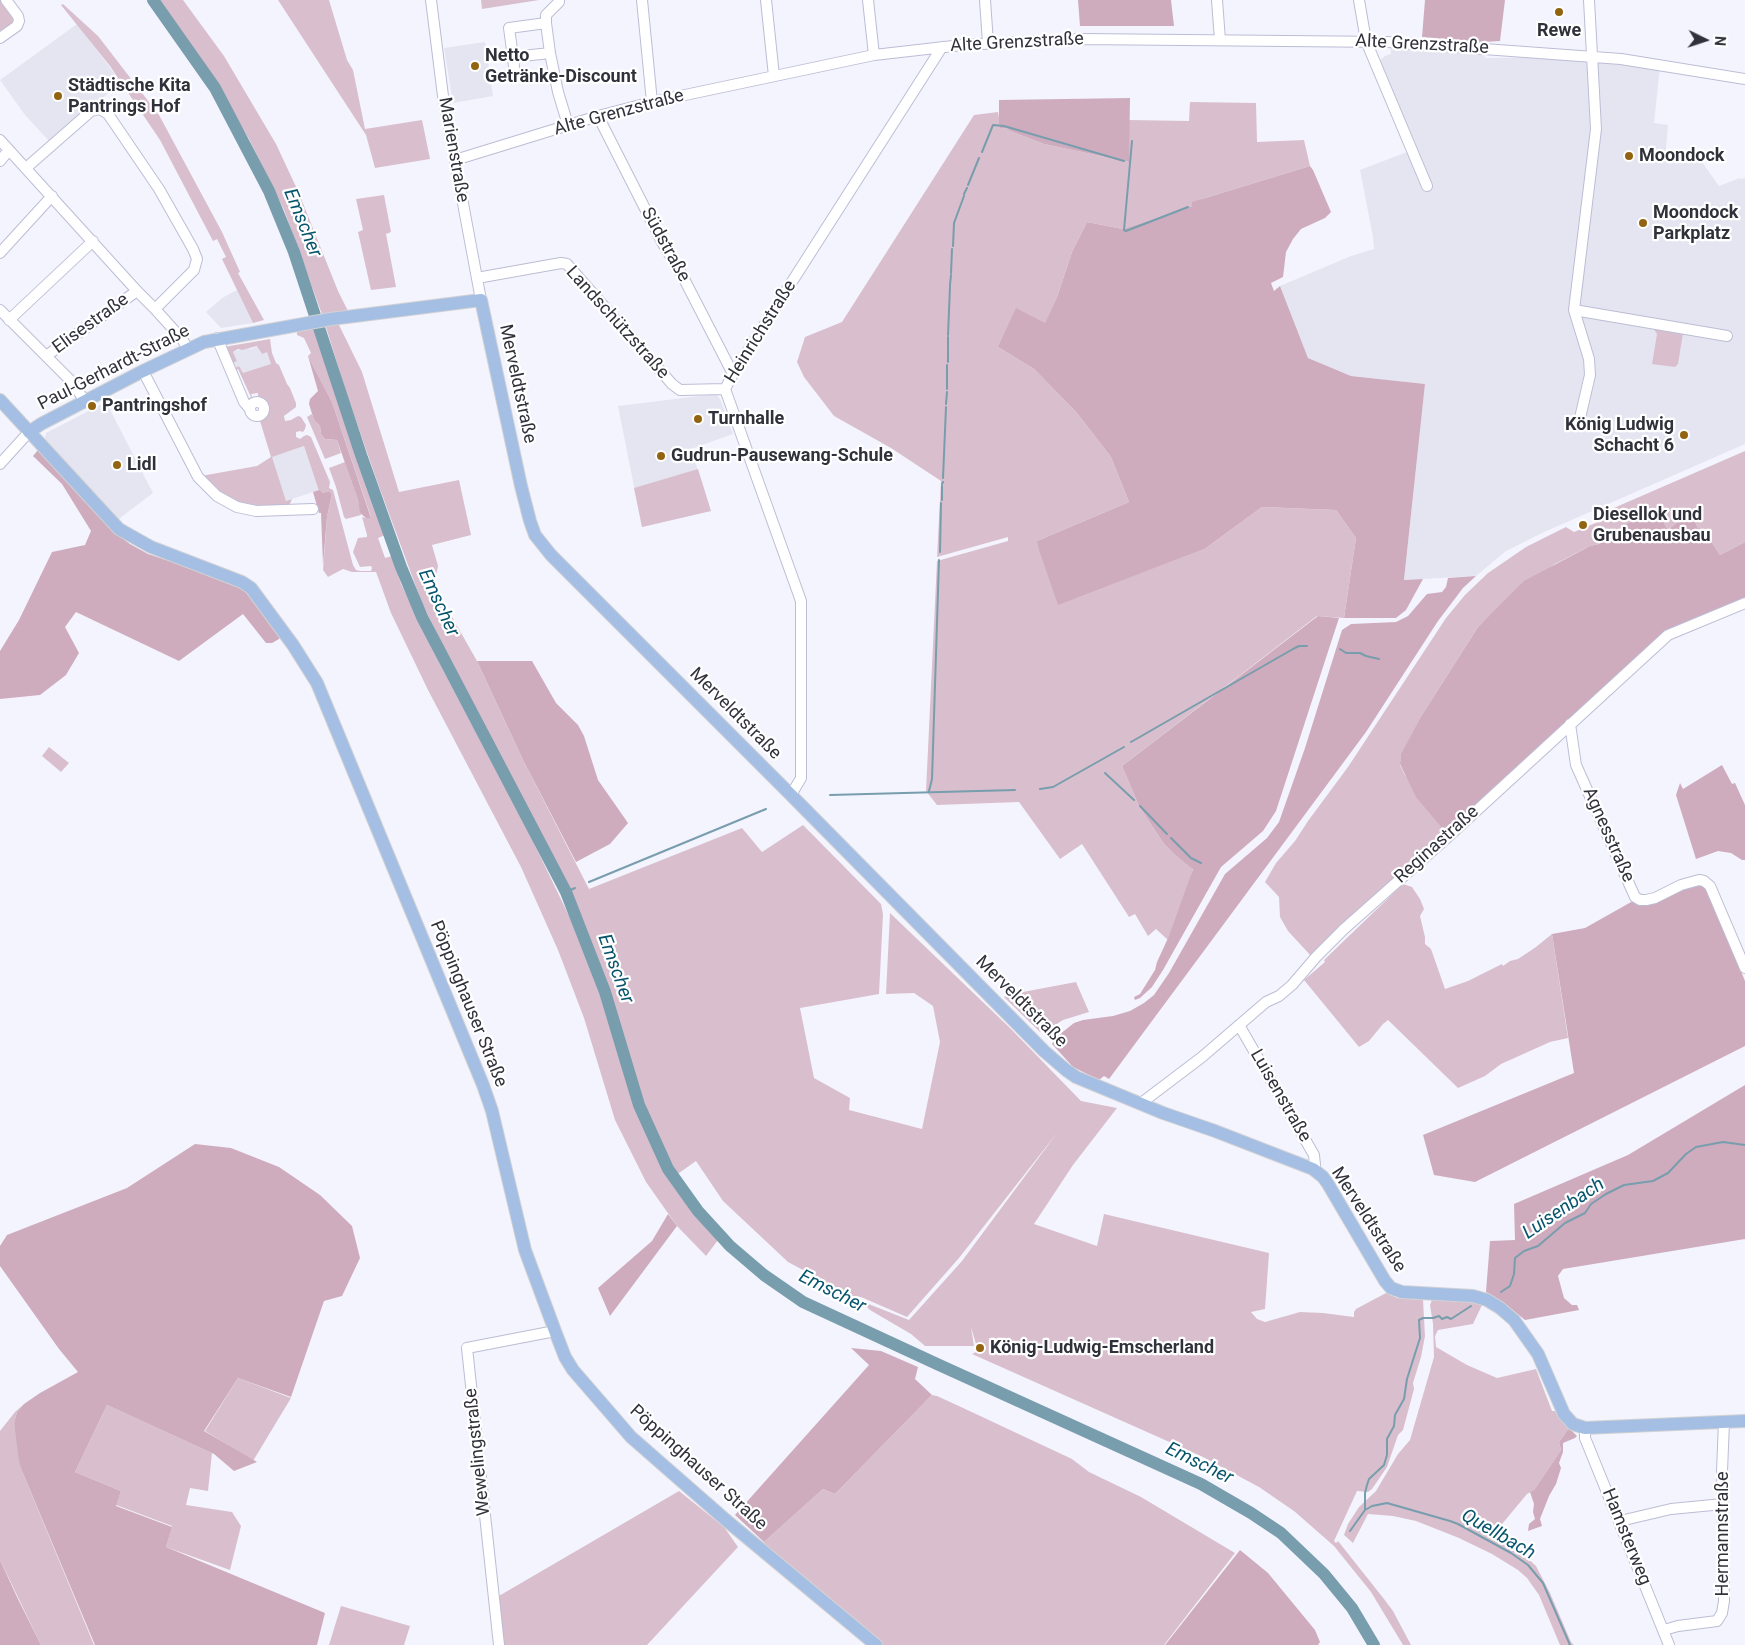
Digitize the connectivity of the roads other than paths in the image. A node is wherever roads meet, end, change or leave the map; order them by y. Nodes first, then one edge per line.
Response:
1 (6, 0) edge
2 (431, 0) edge
3 (559, 0) edge
4 (642, 0) edge
5 (766, 0) edge
6 (868, 0) edge
7 (985, 0) edge
8 (1217, 0) edge
9 (1359, 0) edge
10 (1589, 0) edge
11 (546, 23) junction
12 (0, 38) edge
13 (1220, 40) junction
14 (1366, 41) junction
15 (988, 43) junction
16 (942, 47) junction
17 (550, 53) junction
18 (874, 54) junction
19 (512, 57) junction
20 (1592, 57) junction
21 (774, 76) junction
22 (515, 78) dead end
23 (1745, 79) edge
24 (652, 102) junction
25 (598, 116) junction
26 (568, 125) junction
27 (0, 140) edge
28 (9, 150) junction
29 (454, 160) junction
30 (0, 161) edge
31 (26, 168) junction
32 (1427, 186) dead end
33 (52, 196) junction
34 (93, 242) junction
35 (0, 253) edge
36 (477, 278) junction
37 (137, 291) junction
38 (481, 300) junction
39 (155, 309) junction
40 (0, 310) edge
41 (1574, 310) junction
42 (9, 320) junction
43 (1727, 336) dead end
44 (217, 338) junction
45 (188, 349) junction
46 (46, 356) junction
47 (143, 371) junction
48 (733, 374) junction
49 (725, 389) junction
50 (0, 400) edge
51 (86, 401) junction
52 (250, 409) dead end
53 (1580, 418) dead end
54 (29, 432) junction
55 (0, 464) edge
56 (313, 509) dead end
57 (1745, 603) edge
58 (1570, 724) junction
59 (792, 795) junction
60 (1745, 968) edge
61 (1239, 1025) junction
62 (1140, 1104) junction
63 (1313, 1169) junction
64 (555, 1331) junction
65 (1745, 1421) edge
66 (1724, 1422) junction
67 (1585, 1428) junction
68 (1723, 1504) junction
69 (1620, 1522) junction
70 (1664, 1630) junction
71 (499, 1645) edge
72 (876, 1645) edge
73 (1669, 1645) edge

1 - 12 street
2 - 29 street, Marienstraße
3 - 11 street
4 - 24 street
5 - 21 street
6 - 18 street
7 - 15 street
8 - 13 street
9 - 14 street
10 - 20 street
11 - 17 street
11 - 19 street
13 - 14 street, Alte Grenzstraße
13 - 15 street, Alte Grenzstraße
14 - 20 street, Alte Grenzstraße
14 - 32 street
15 - 16 street, Alte Grenzstraße
16 - 18 street, Alte Grenzstraße
16 - 48 street, Heinrichstraße
17 - 19 street
17 - 26 street
18 - 21 street, Alte Grenzstraße
19 - 22 street
20 - 23 street, Alte Grenzstraße
20 - 41 street
21 - 24 street, Alte Grenzstraße
24 - 25 street, Alte Grenzstraße
25 - 26 street, Alte Grenzstraße
25 - 48 street, Südstraße
26 - 29 street, Alte Grenzstraße
27 - 28 street
28 - 30 street
28 - 31 street
29 - 36 street, Marienstraße
31 - 33 street
31 - 39 street
33 - 34 street
33 - 35 street
34 - 37 street
34 - 42 street
36 - 38 street, Marienstraße
36 - 49 street, Landschützstraße
37 - 39 street
37 - 46 street, Elisestraße
38 - 44 main road, Paul-Gerhardt-Straße
38 - 59 main road, Merveldtstraße
39 - 45 street
40 - 42 street
41 - 43 street
41 - 53 street
42 - 46 street
44 - 45 main road, Paul-Gerhardt-Straße
44 - 52 street, Paul-Gerhardt-Straße
45 - 47 main road, Paul-Gerhardt-Straße
46 - 51 street
47 - 51 main road, Paul-Gerhardt-Straße
47 - 56 street
48 - 49 street, Heinrichstraße
49 - 59 street, Heinrichstraße
50 - 54 main road, Pöppinghauser Straße
51 - 54 main road, Paul-Gerhardt-Straße
54 - 55 street
54 - 64 main road, Pöppinghauser Straße
57 - 58 street, Reginastraße
58 - 60 street, Agnesstraße
58 - 61 street, Reginastraße
59 - 62 main road, Merveldtstraße
61 - 62 street, Reginastraße
61 - 63 street, Luisenstraße
62 - 63 main road, Merveldtstraße
63 - 67 main road, Merveldtstraße
64 - 71 street, Wewelingstraße
64 - 72 main road, Pöppinghauser Straße
65 - 66 main road
66 - 67 main road
66 - 68 street, Hermannstraße
67 - 69 street, Hamsterweg
68 - 69 street
68 - 70 street, Hermannstraße
69 - 70 street, Hamsterweg
70 - 73 street, Hamsterweg

